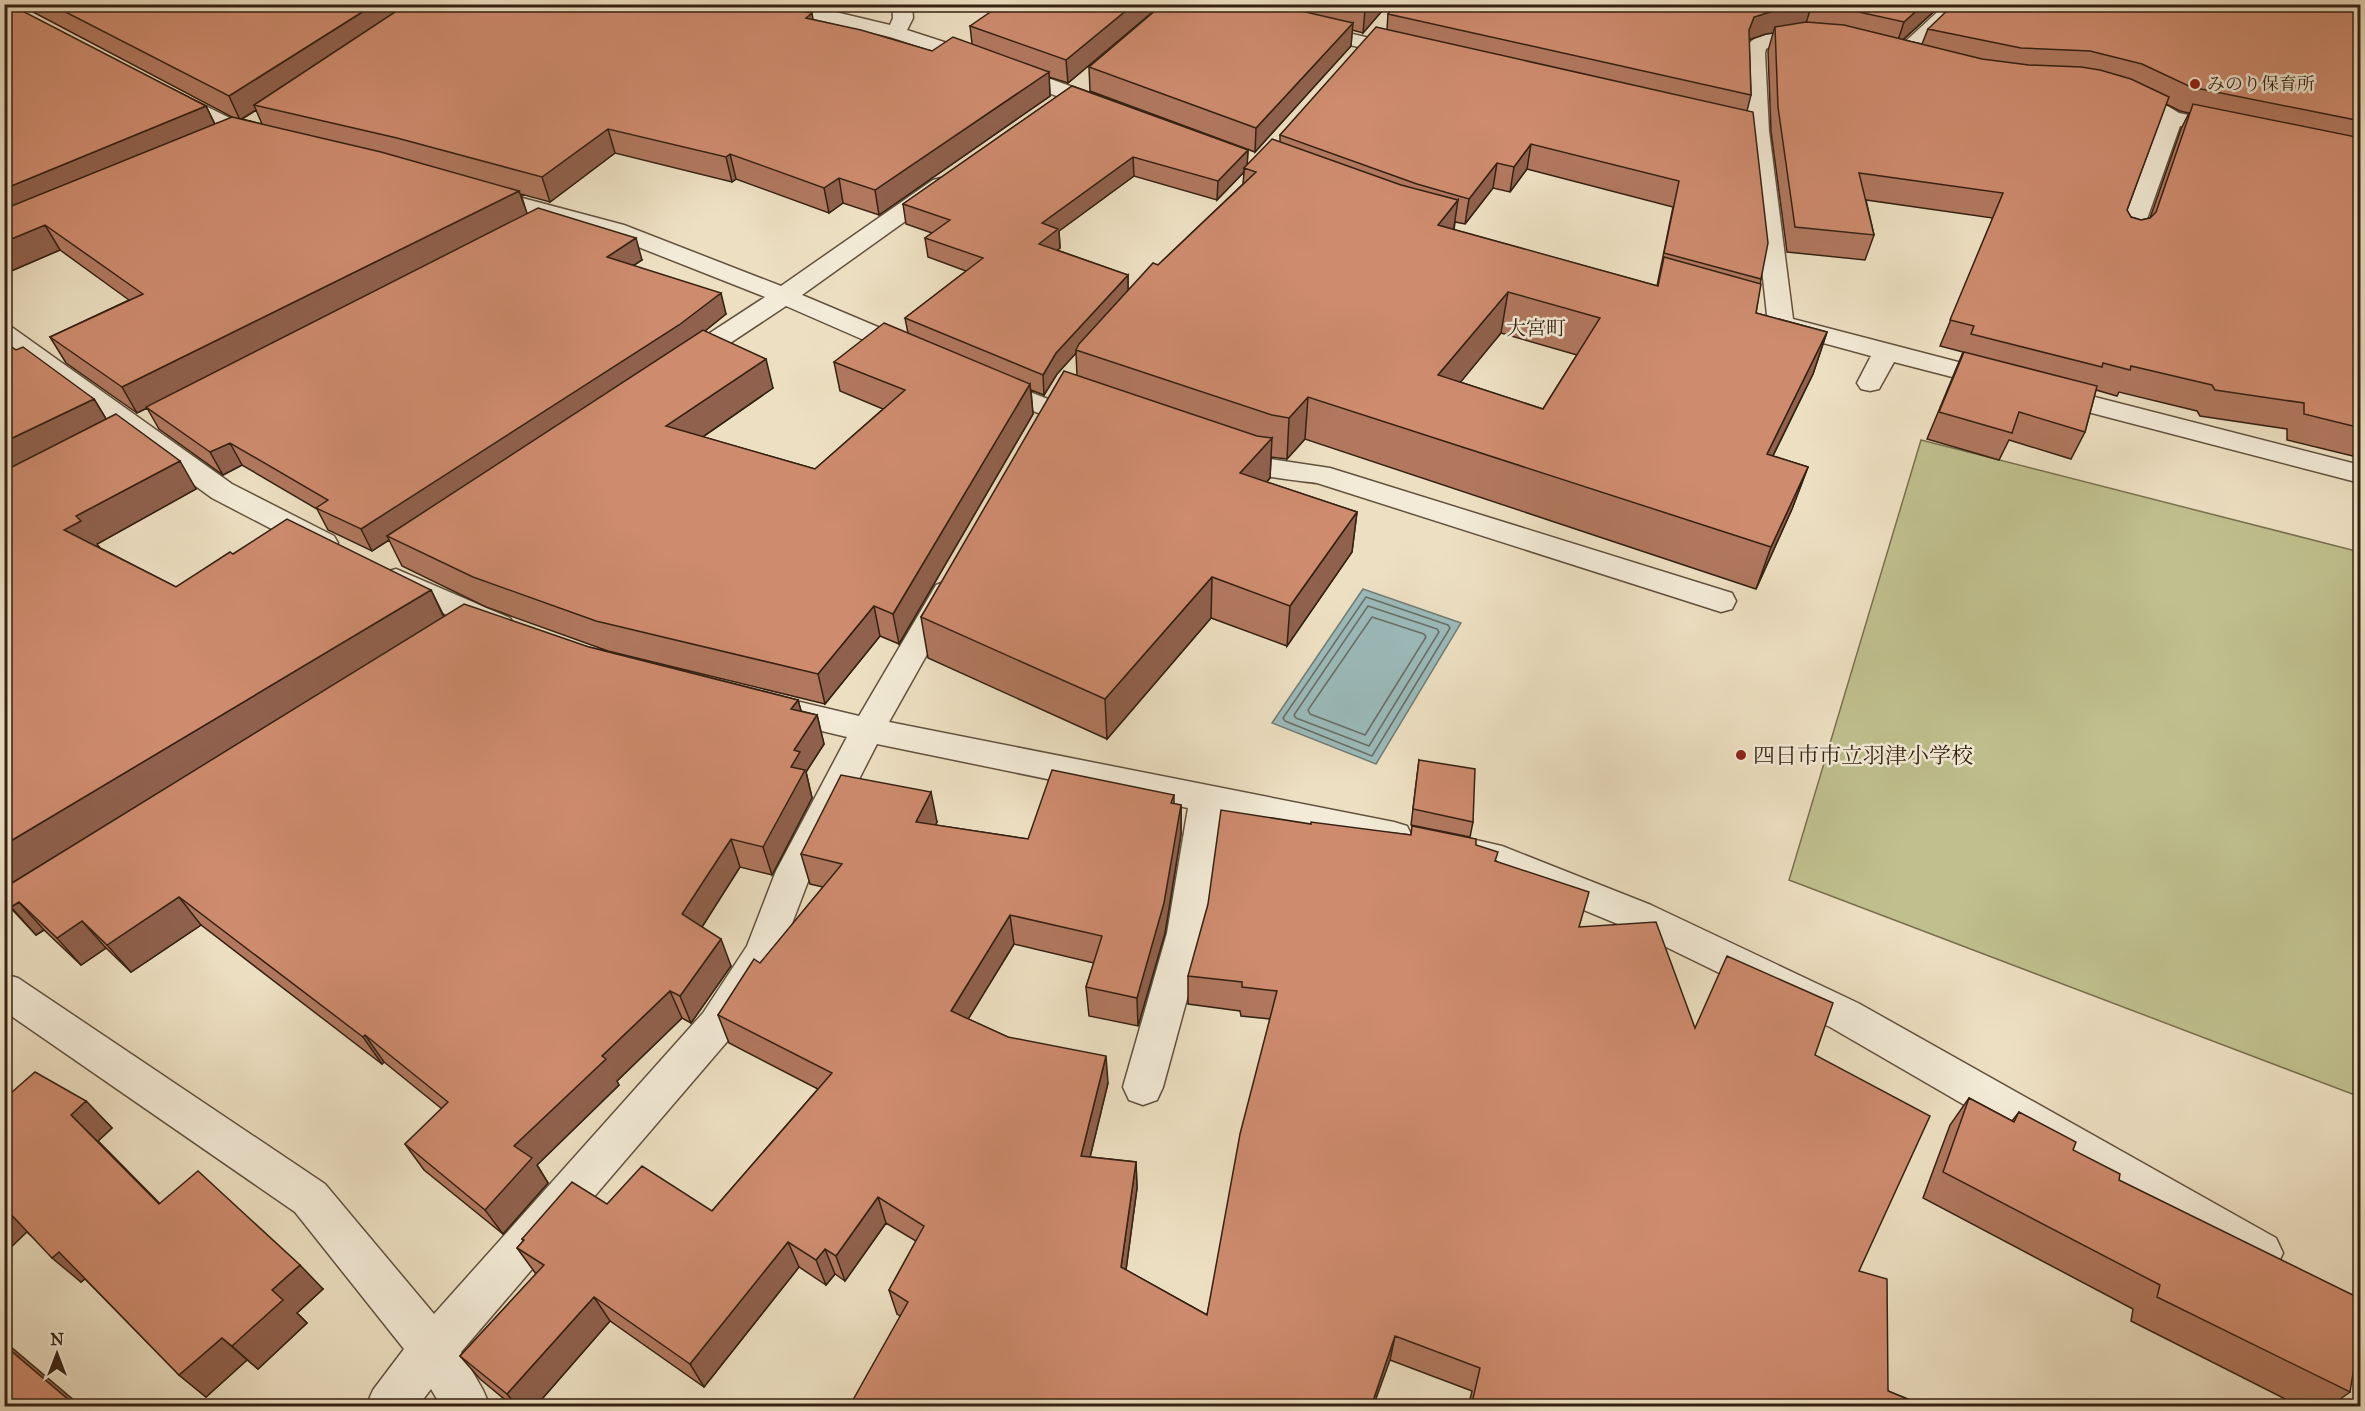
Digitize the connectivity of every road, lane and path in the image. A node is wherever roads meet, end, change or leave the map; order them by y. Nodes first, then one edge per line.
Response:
1 (775, 4) edge
2 (902, 4) edge
3 (1927, 4) edge
4 (1956, 7) edge
5 (1290, 25) edge
6 (1381, 28) edge
7 (896, 33) junction
8 (1838, 43) edge
9 (1367, 44) junction
10 (1425, 57) edge
11 (1352, 61) edge
12 (1926, 63) edge
13 (148, 84) edge
14 (2101, 88) edge
15 (1127, 115) edge
16 (2172, 118) junction
17 (261, 119) edge
18 (1735, 126) edge
19 (1758, 131) junction
20 (2249, 134) edge
21 (230, 137) junction
22 (286, 143) edge
23 (956, 175) edge
24 (464, 189) edge
25 (553, 214) junction
26 (522, 230) edge
27 (2129, 237) edge
28 (784, 296) junction
29 (4, 333) edge
30 (1886, 352) junction
31 (934, 360) edge
32 (666, 374) edge
33 (966, 374) edge
34 (1870, 383) dead end
35 (1059, 406) edge
36 (146, 422) junction
37 (106, 442) edge
38 (1201, 445) edge
39 (2361, 474) edge
40 (343, 553) edge
41 (393, 555) edge
42 (957, 575) edge
43 (1721, 601) dead end
44 (474, 617) junction
45 (444, 635) edge
46 (522, 635) edge
47 (743, 700) edge
48 (867, 730) junction
49 (1207, 797) junction
50 (4, 990) edge
51 (1143, 1088) dead end
52 (2288, 1268) edge
53 (433, 1349) junction
54 (390, 1407) edge
55 (467, 1407) edge

1 - 7 street
2 - 7 street
3 - 4 street
4 - 12 street
5 - 9 street
6 - 9 street
7 - 15 street
8 - 19 street
9 - 10 street
9 - 11 street
13 - 21 street
14 - 16 street
16 - 20 street
16 - 27 street
17 - 21 street
18 - 19 street
19 - 30 street
21 - 22 street
23 - 28 street
24 - 25 street
25 - 26 street
25 - 28 street
28 - 31 street
28 - 32 street
29 - 36 street
30 - 34 street
30 - 39 street
33 - 35 street
36 - 37 street
36 - 40 street
38 - 43 street
41 - 44 street
42 - 48 street
44 - 45 street
44 - 46 street
47 - 48 street
48 - 49 street
48 - 53 street
49 - 51 street
49 - 52 street
50 - 53 street
53 - 54 street
53 - 55 street

